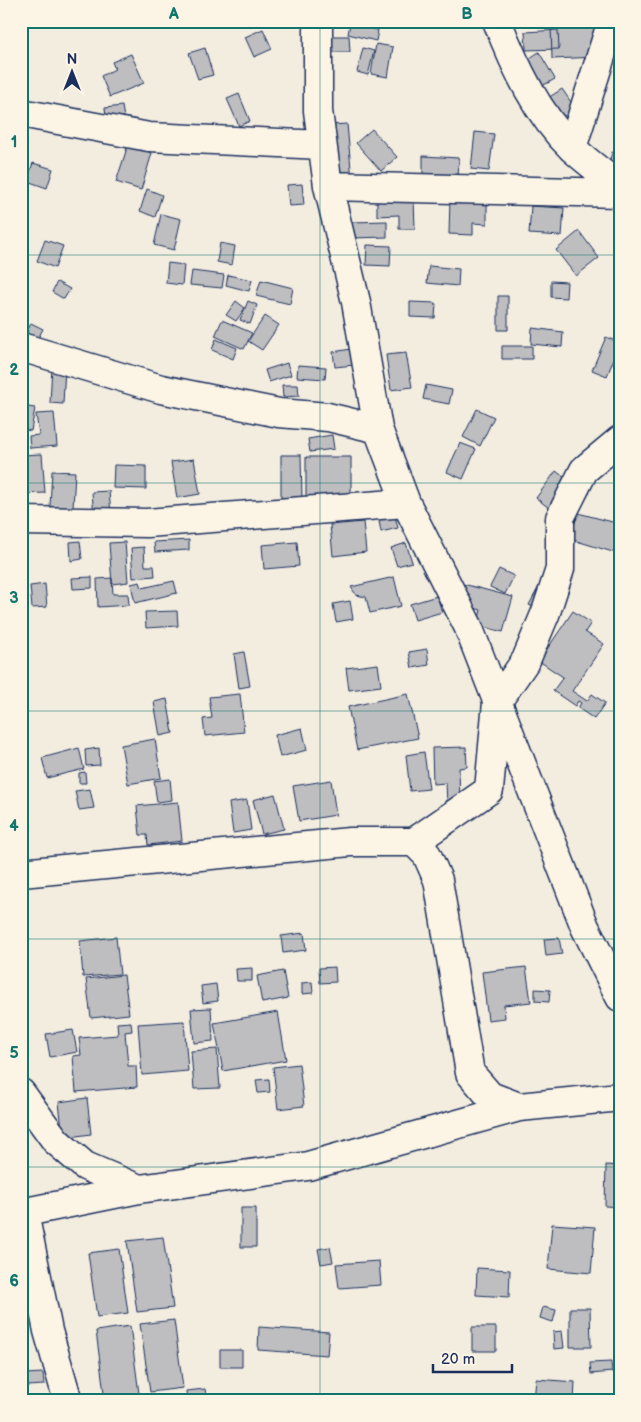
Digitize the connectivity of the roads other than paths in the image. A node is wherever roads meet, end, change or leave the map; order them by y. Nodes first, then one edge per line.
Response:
1 (318, 21) edge
2 (497, 21) edge
3 (612, 21) edge
4 (21, 113) edge
5 (322, 145) junction
6 (572, 148) junction
7 (328, 186) junction
8 (620, 187) edge
9 (620, 193) edge
10 (21, 347) edge
11 (378, 429) junction
12 (620, 440) edge
13 (406, 503) junction
14 (21, 522) edge
15 (497, 702) junction
16 (414, 842) junction
17 (21, 873) edge
18 (620, 997) edge
19 (21, 1093) edge
20 (620, 1097) edge
21 (519, 1107) junction
22 (139, 1190) junction
23 (22, 1213) edge
24 (68, 1401) edge

1 - 5 street
2 - 6 street
3 - 6 street
4 - 5 street
5 - 7 street
6 - 8 street
7 - 9 street
7 - 11 street
10 - 11 street
11 - 13 street
12 - 15 street
13 - 14 street
13 - 15 street
15 - 16 street
15 - 18 street
16 - 17 street
16 - 21 street
19 - 22 street
20 - 21 street
21 - 22 street
22 - 23 street
23 - 24 street

